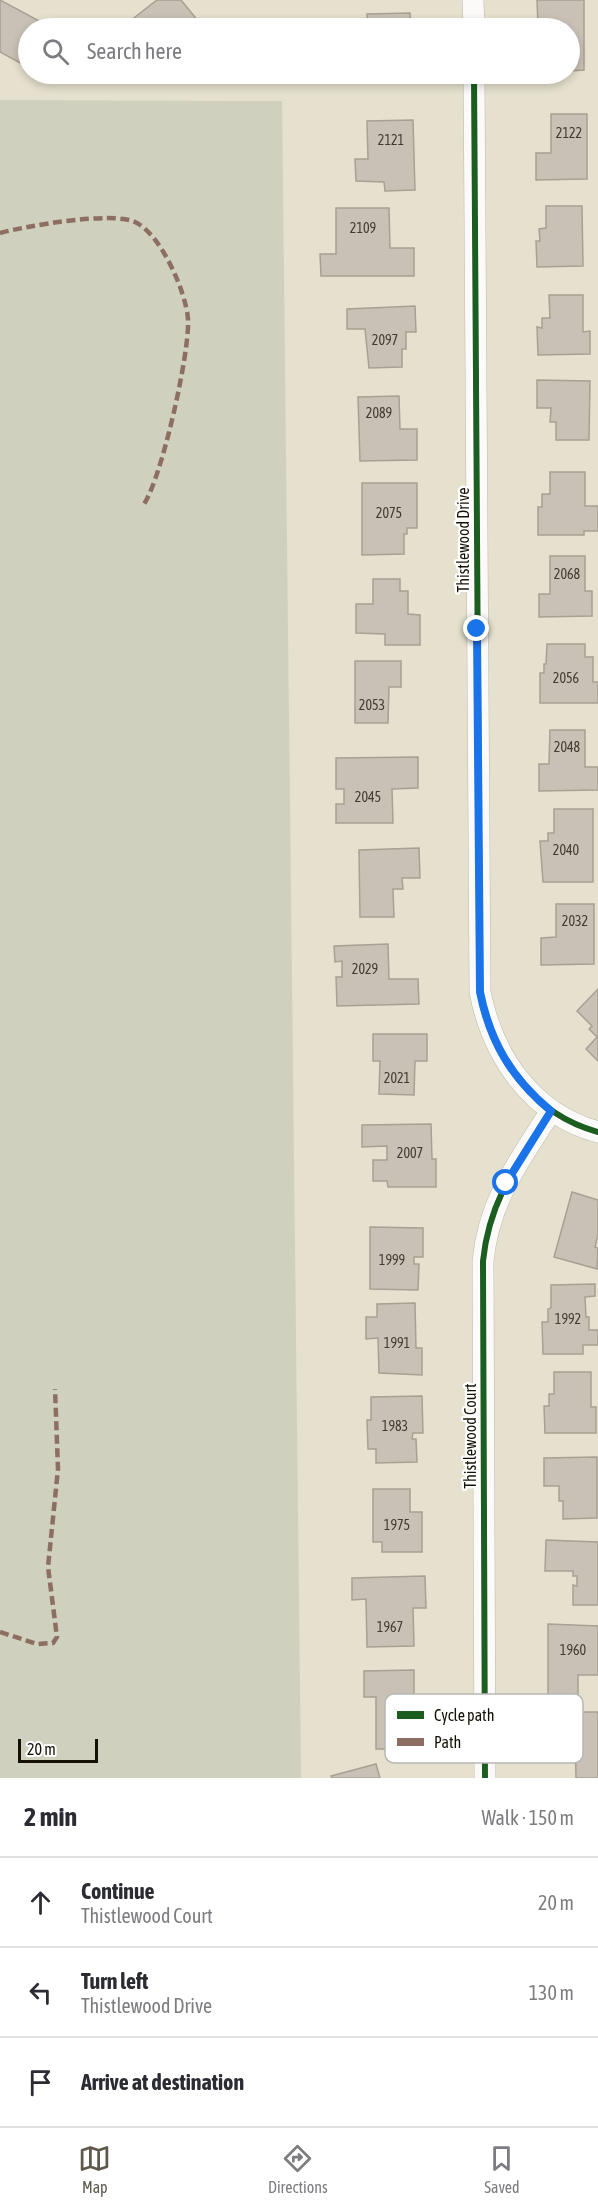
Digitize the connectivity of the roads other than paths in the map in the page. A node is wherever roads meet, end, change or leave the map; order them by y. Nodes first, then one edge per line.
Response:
1 (473, 0) edge
2 (474, 18) edge
3 (474, 84) edge
4 (551, 1111) junction
5 (598, 1132) edge
6 (485, 1694) edge
7 (485, 1763) edge
8 (485, 1778) edge

1 - 2 street
3 - 4 street, Thistlewood Drive
4 - 5 street, Thistlewood Drive
4 - 6 street, Thistlewood Court
7 - 8 street, Thistlewood Court

